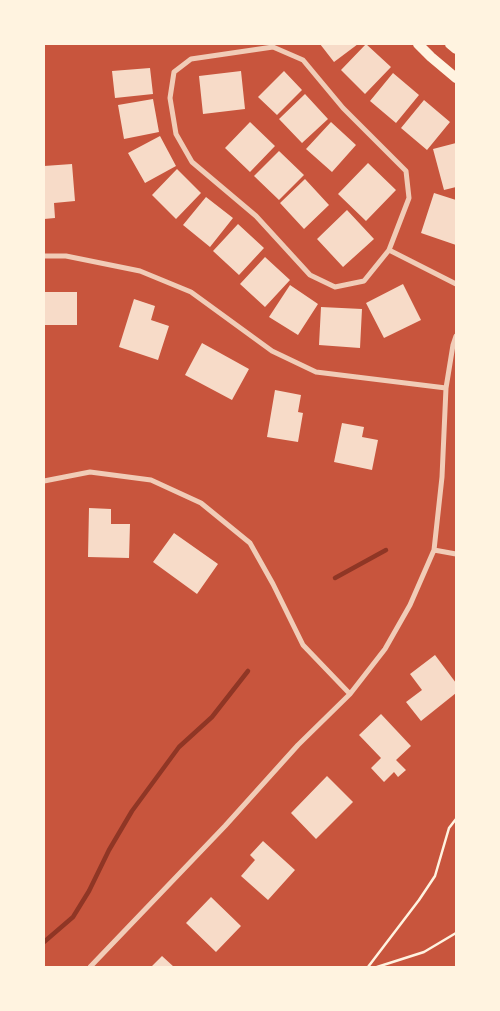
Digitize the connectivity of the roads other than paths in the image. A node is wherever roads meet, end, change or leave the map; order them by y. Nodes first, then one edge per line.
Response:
1 (418, 44) edge
2 (450, 44) edge
3 (456, 49) edge
4 (456, 78) edge
5 (389, 250) junction
6 (44, 256) edge
7 (456, 284) edge
8 (456, 336) edge
9 (446, 388) junction
10 (44, 482) edge
11 (434, 550) junction
12 (456, 554) edge
13 (350, 694) junction
14 (90, 967) edge

1 - 4 main road
2 - 3 main road
5 - 5 street
5 - 7 street
6 - 9 street
8 - 9 street
9 - 11 street
10 - 13 street
11 - 12 street
11 - 13 street
13 - 14 street

